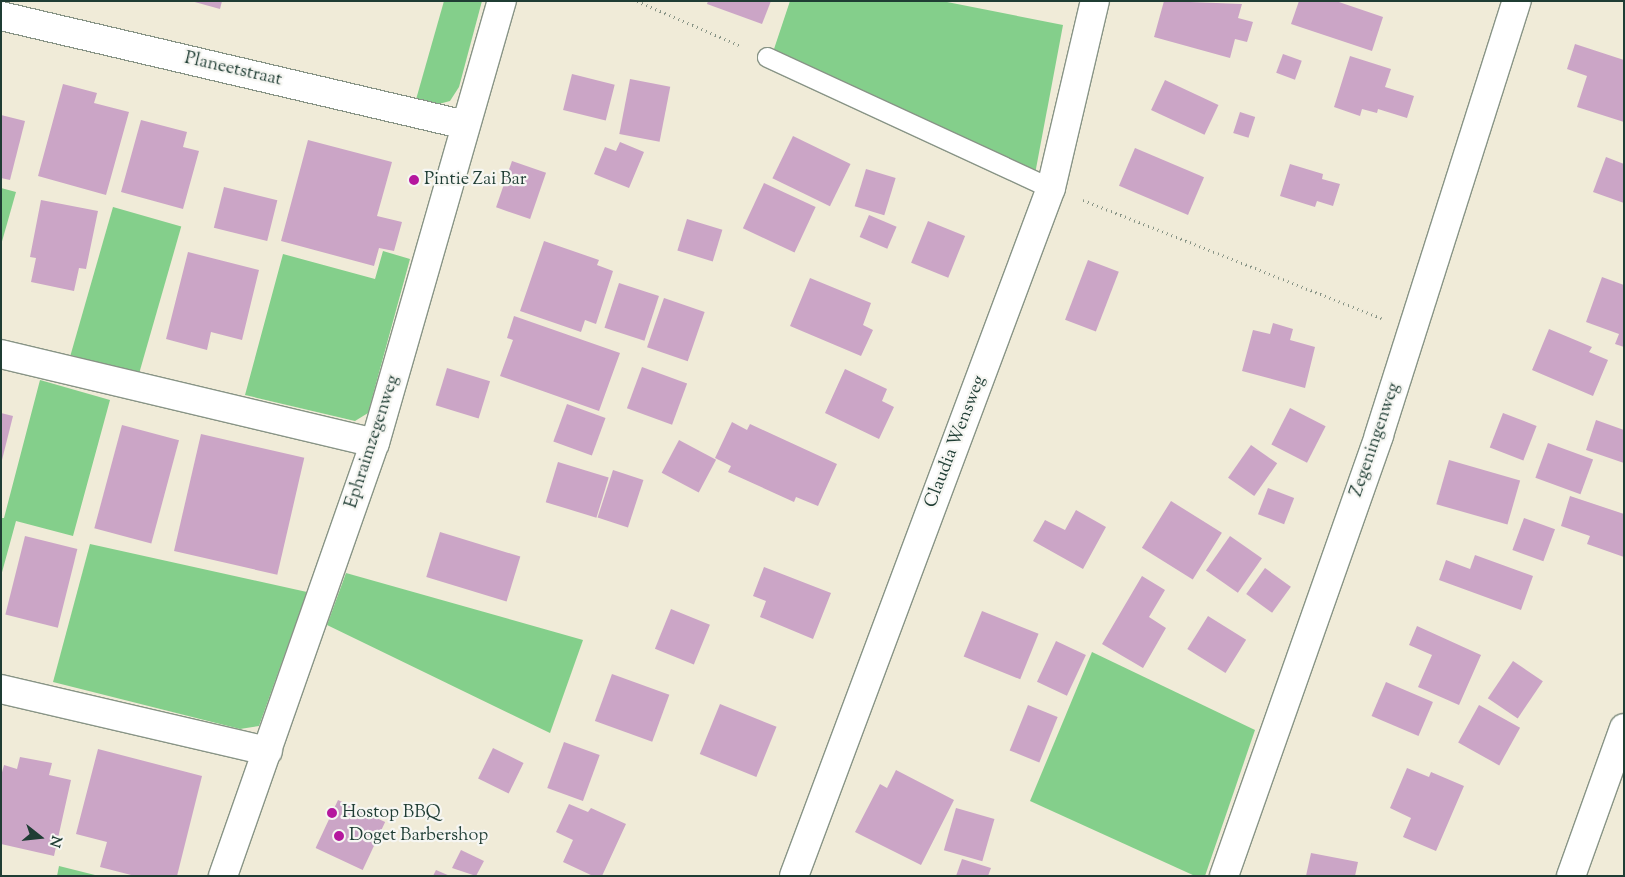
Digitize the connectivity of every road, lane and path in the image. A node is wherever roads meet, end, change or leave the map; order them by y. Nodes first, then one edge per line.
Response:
1 (502, 1) edge
2 (637, 1) edge
3 (1095, 1) edge
4 (1517, 1) edge
5 (1, 16) edge
6 (767, 57) joint
7 (465, 125) junction
8 (1051, 188) junction
9 (1412, 330) junction
10 (1, 354) edge
11 (375, 443) junction
12 (1, 689) edge
13 (1624, 728) edge
14 (268, 751) junction
15 (223, 876) edge
16 (794, 876) edge
17 (1224, 876) edge
18 (1571, 876) edge

1 - 7 street, Ephraimzegenweg
2 - 6 path
3 - 8 street, Claudia Wensweg
4 - 9 street, Zegeningenweg
5 - 7 street, Planeetstraat
6 - 8 lane
7 - 11 street, Ephraimzegenweg
8 - 9 path
8 - 16 street, Claudia Wensweg
9 - 17 street, Zegeningenweg
10 - 11 street
11 - 14 street, Ephraimzegenweg
12 - 14 street
13 - 18 street
14 - 15 street, Ephraimzegenweg

